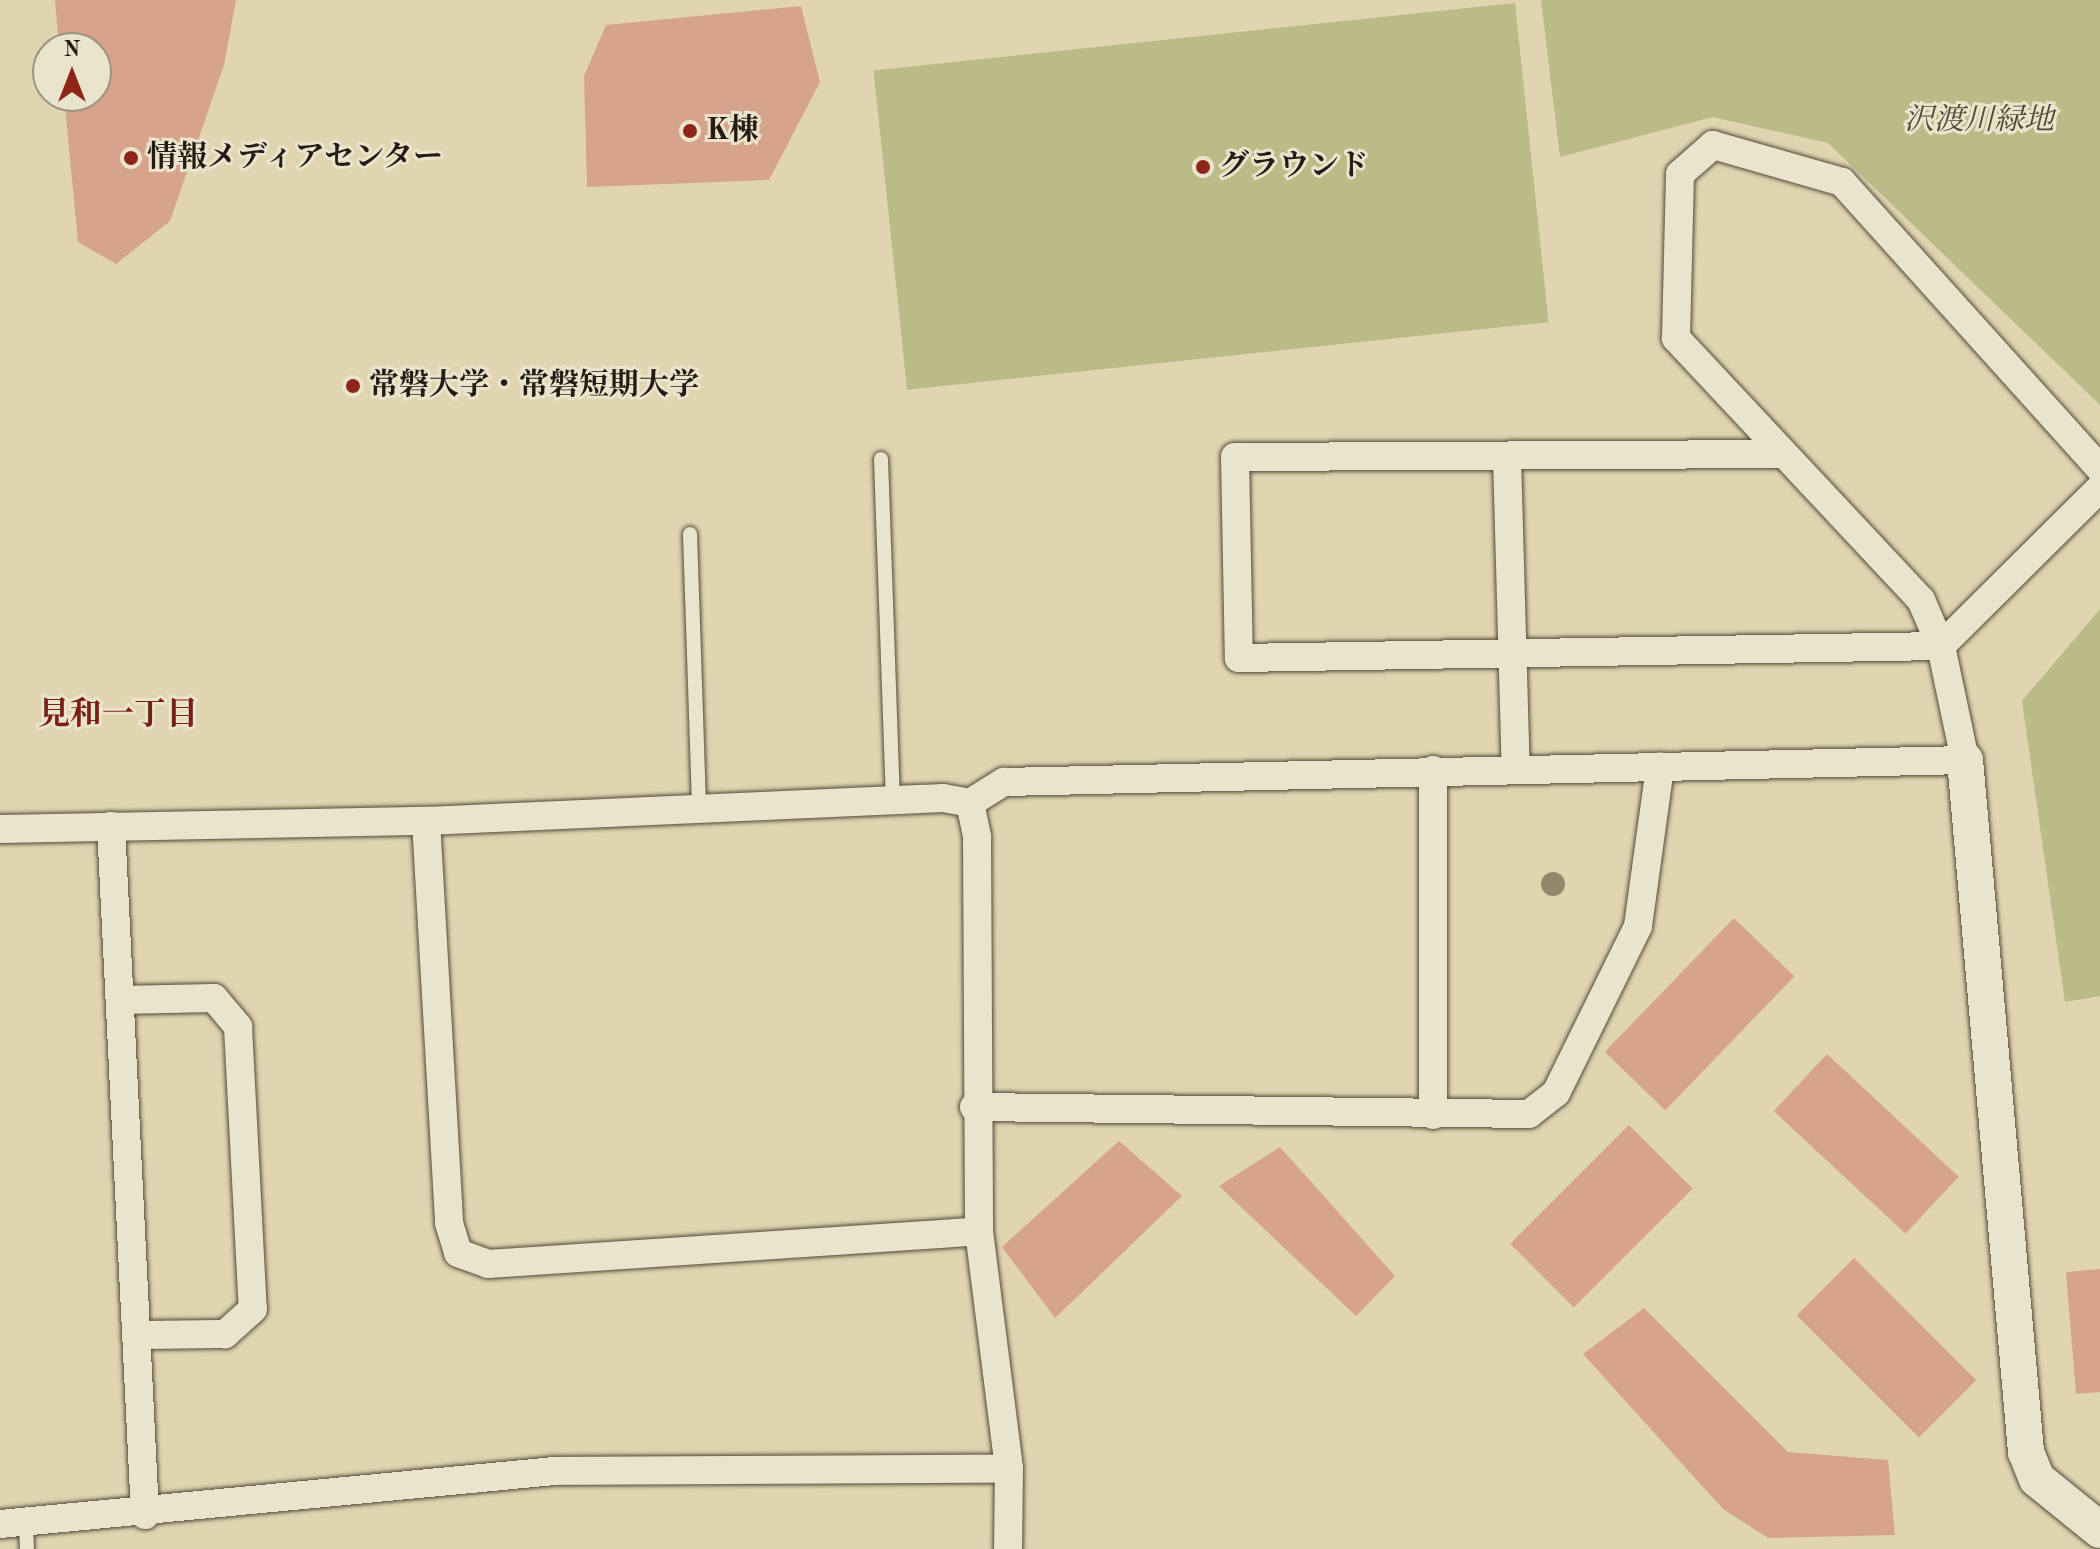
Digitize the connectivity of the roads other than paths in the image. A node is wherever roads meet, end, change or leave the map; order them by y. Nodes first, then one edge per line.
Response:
1 (1778, 454) junction
2 (1507, 457) junction
3 (881, 459) dead end
4 (2100, 469) edge
5 (2100, 488) edge
6 (690, 534) dead end
7 (1941, 646) junction
8 (1514, 655) junction
9 (1965, 760) junction
10 (1660, 767) junction
11 (1433, 770) junction
12 (1516, 770) junction
13 (893, 801) junction
14 (970, 803) junction
15 (699, 809) junction
16 (426, 821) junction
17 (111, 826) junction
18 (0, 829) edge
19 (120, 1000) junction
20 (974, 1107) junction
21 (1433, 1115) junction
22 (979, 1231) junction
23 (138, 1335) junction
24 (1009, 1469) junction
25 (145, 1515) junction
26 (2100, 1530) edge
27 (18, 1532) edge
28 (1008, 1549) edge

1 - 2 street
1 - 4 street
1 - 7 street
2 - 8 street
2 - 8 street
3 - 13 lane
5 - 7 street
6 - 15 lane
7 - 8 street
7 - 9 street
8 - 12 street
9 - 10 street
9 - 26 street
10 - 12 street
10 - 21 street
11 - 12 street
11 - 14 street
11 - 21 street
13 - 14 street
13 - 15 street
14 - 20 street
15 - 16 street
16 - 17 street
16 - 22 street
17 - 18 street
17 - 19 street
19 - 23 street
19 - 23 street
20 - 21 street
20 - 22 street
22 - 24 street
23 - 25 street
24 - 25 street
24 - 28 street
25 - 27 street

